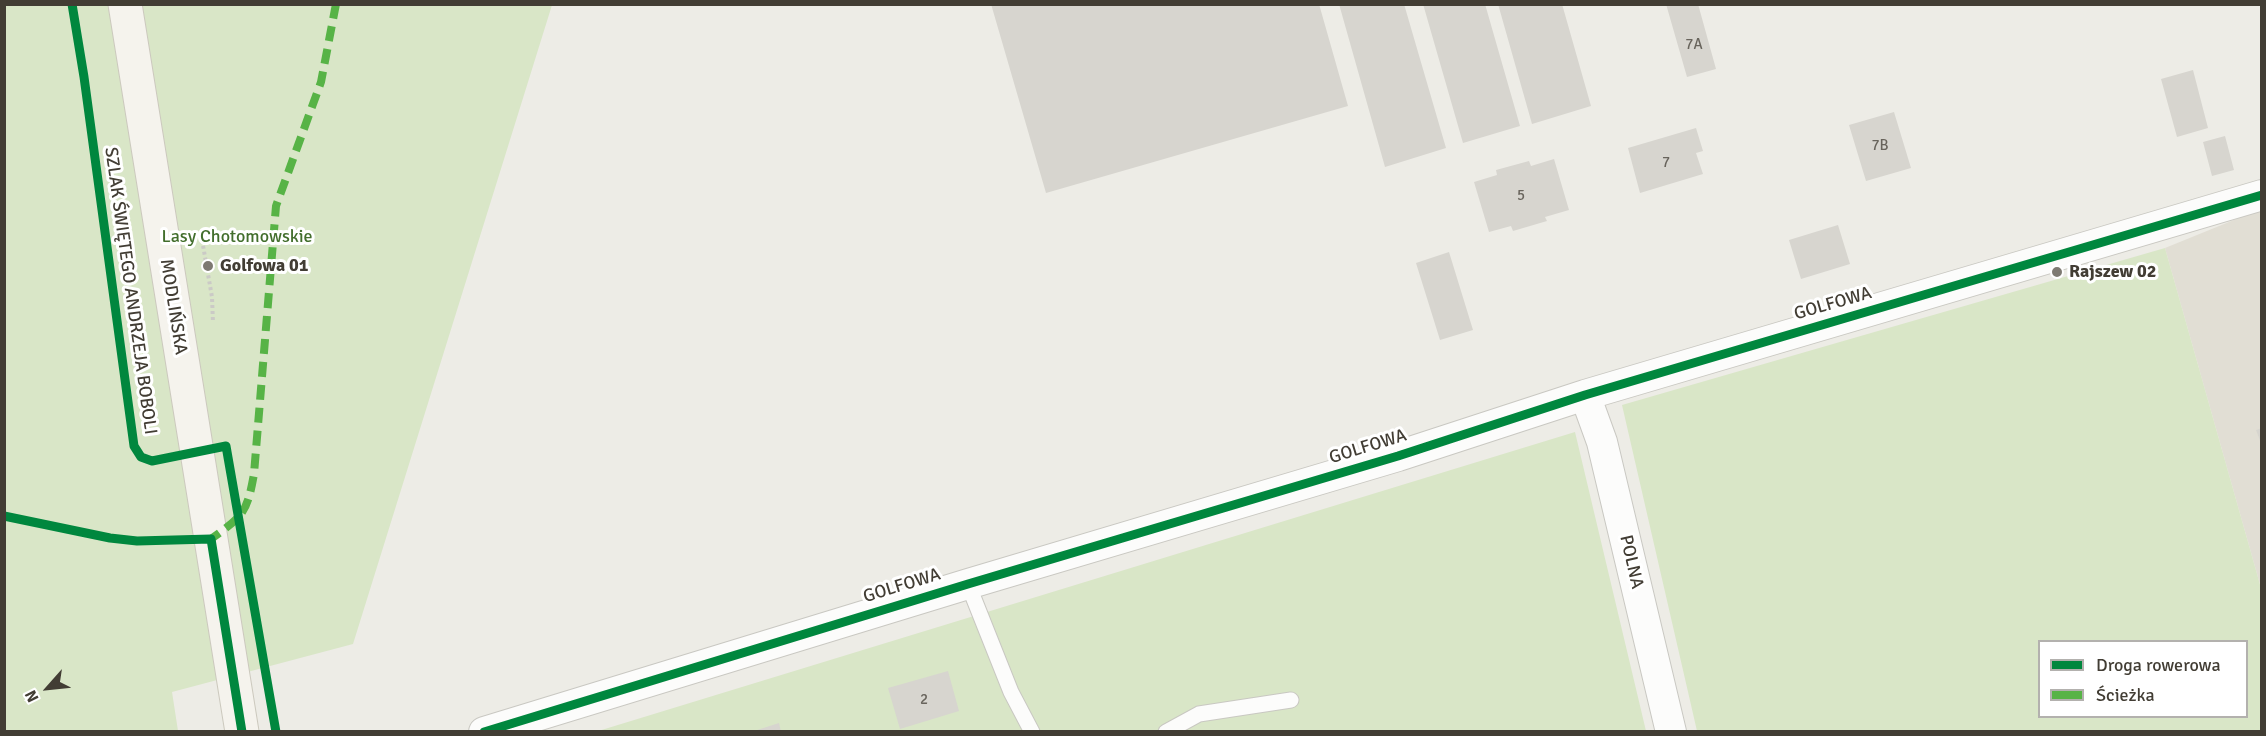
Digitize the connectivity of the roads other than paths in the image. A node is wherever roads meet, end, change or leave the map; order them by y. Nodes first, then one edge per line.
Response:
1 (124, 4) edge
2 (2262, 195) edge
3 (1586, 394) junction
4 (968, 584) junction
5 (1291, 700) dead end
6 (242, 732) edge
7 (484, 732) edge
8 (1032, 732) edge
9 (1166, 732) edge
10 (1671, 732) edge

1 - 6 main road, MODLIŃSKA
2 - 3 street, GOLFOWA
3 - 4 street, GOLFOWA
3 - 10 street, POLNA
4 - 7 street, GOLFOWA
4 - 8 lane
5 - 9 lane

